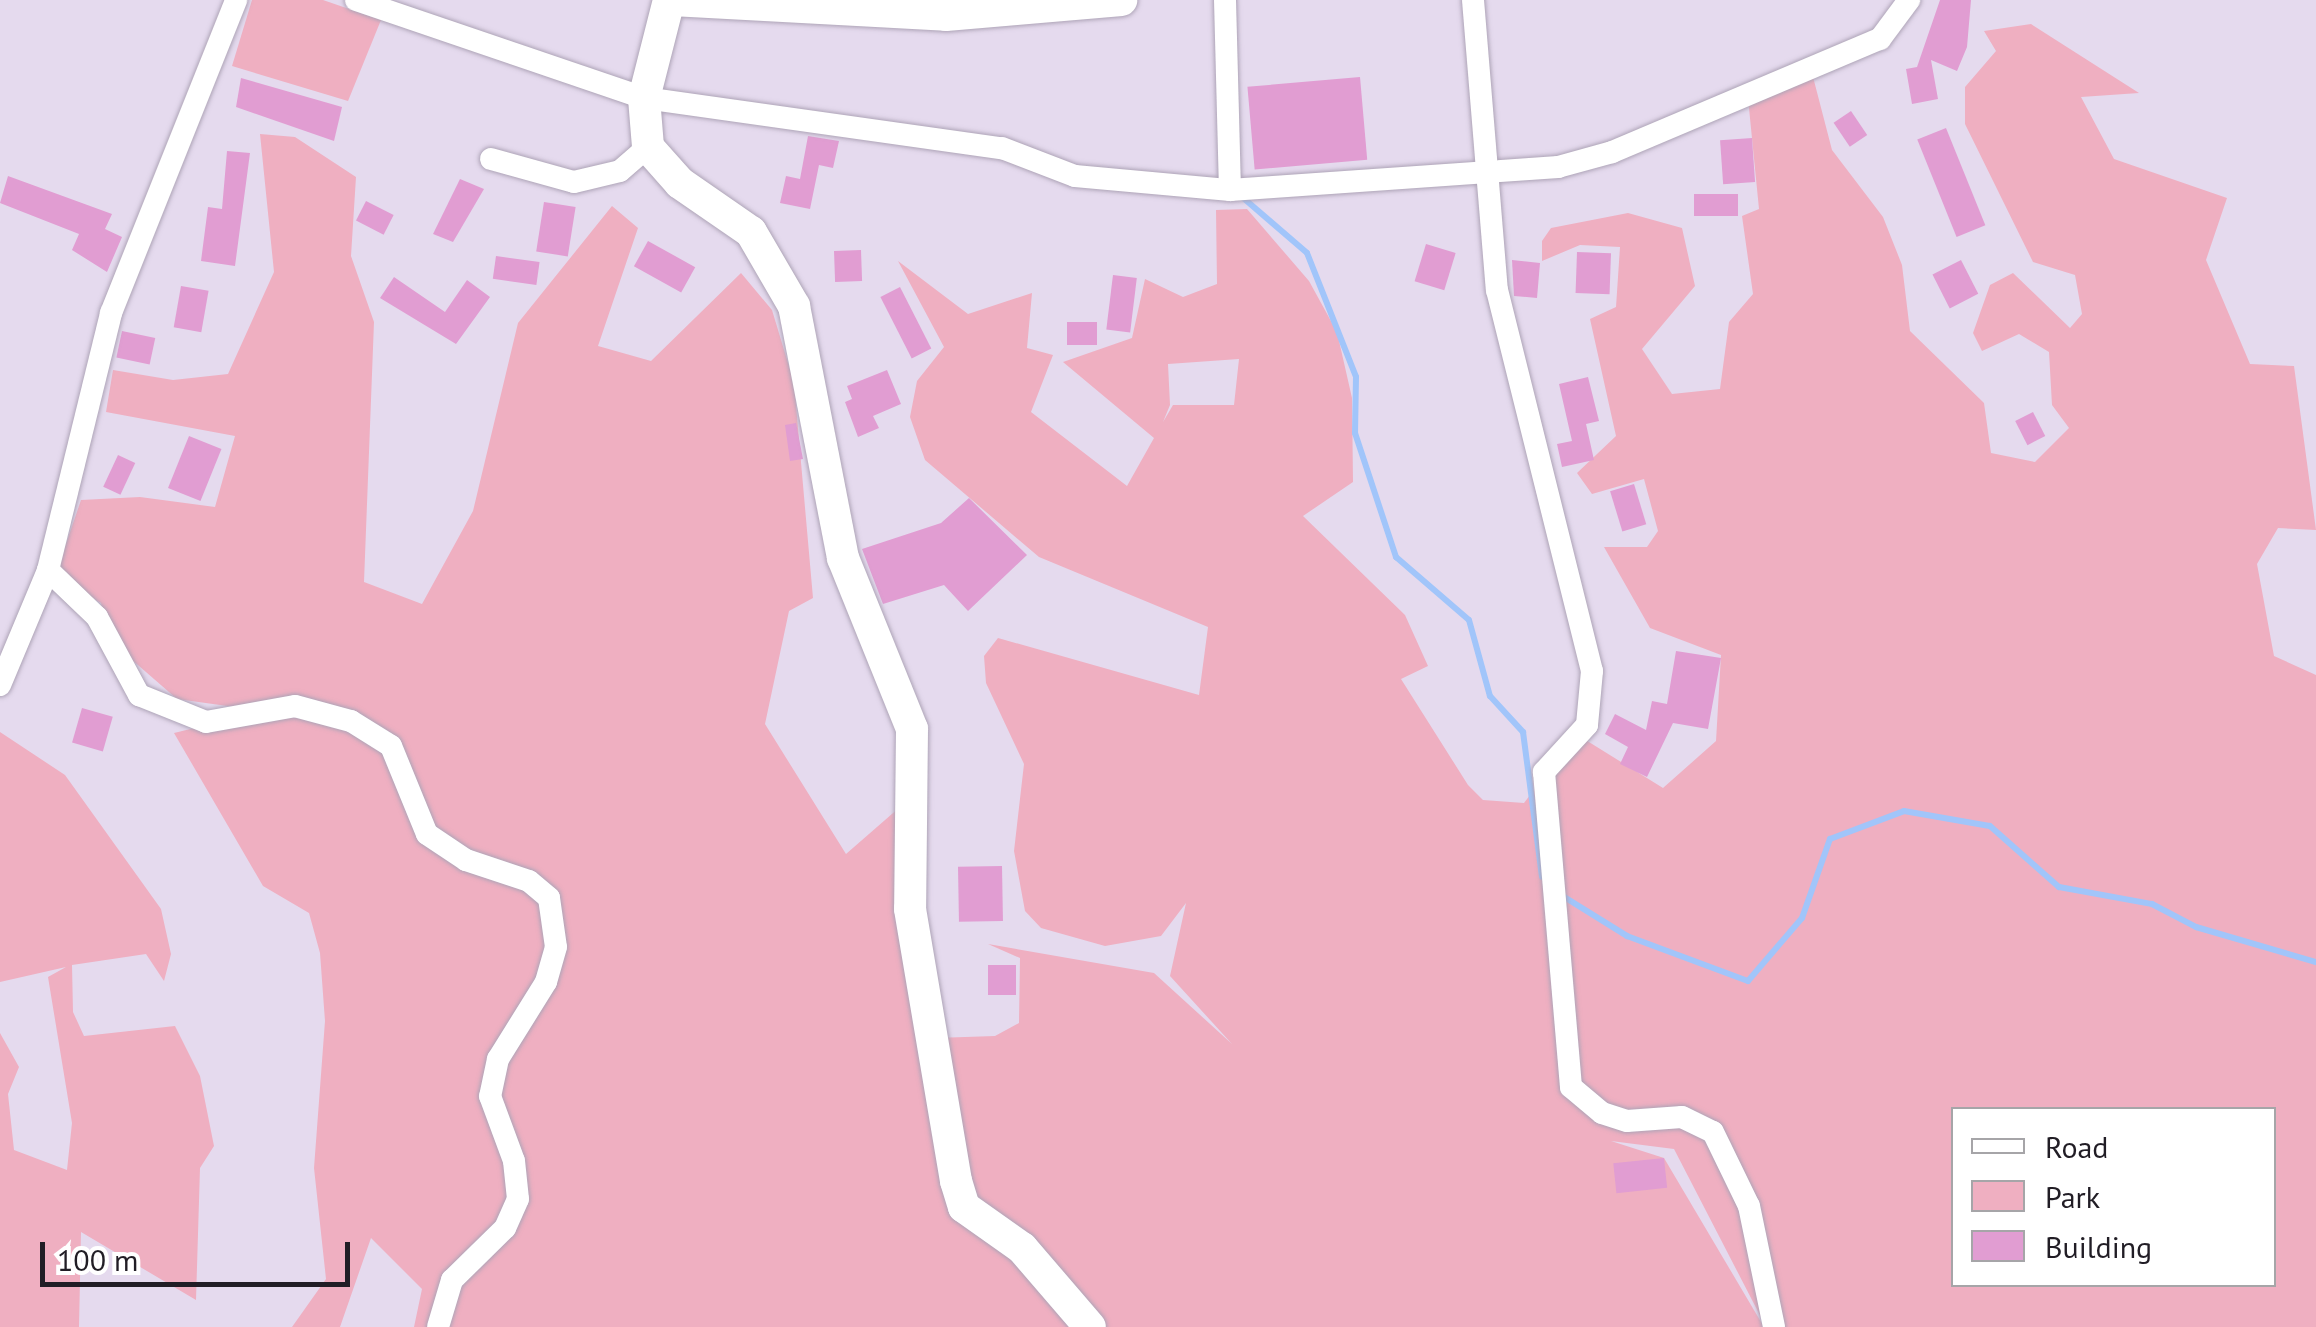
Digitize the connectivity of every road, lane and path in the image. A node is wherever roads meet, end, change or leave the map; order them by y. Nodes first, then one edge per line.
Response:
1 (236, 0) edge
2 (356, 0) edge
3 (670, 0) edge
4 (1121, 0) edge
5 (1224, 0) edge
6 (1473, 0) edge
7 (1909, 0) edge
8 (849, 5) edge
9 (644, 98) junction
10 (648, 147) junction
11 (492, 158) dead end
12 (1489, 170) junction
13 (1230, 190) junction
14 (48, 570) junction
15 (0, 685) edge
16 (438, 1327) edge
17 (1090, 1327) edge
18 (1774, 1327) edge

1 - 14 street
2 - 9 street
3 - 8 street
3 - 9 street
4 - 8 street
5 - 13 street
6 - 12 street
7 - 12 street
9 - 10 street
9 - 13 street
10 - 11 street
10 - 17 street
12 - 13 street
12 - 18 street
14 - 15 street
14 - 16 street

